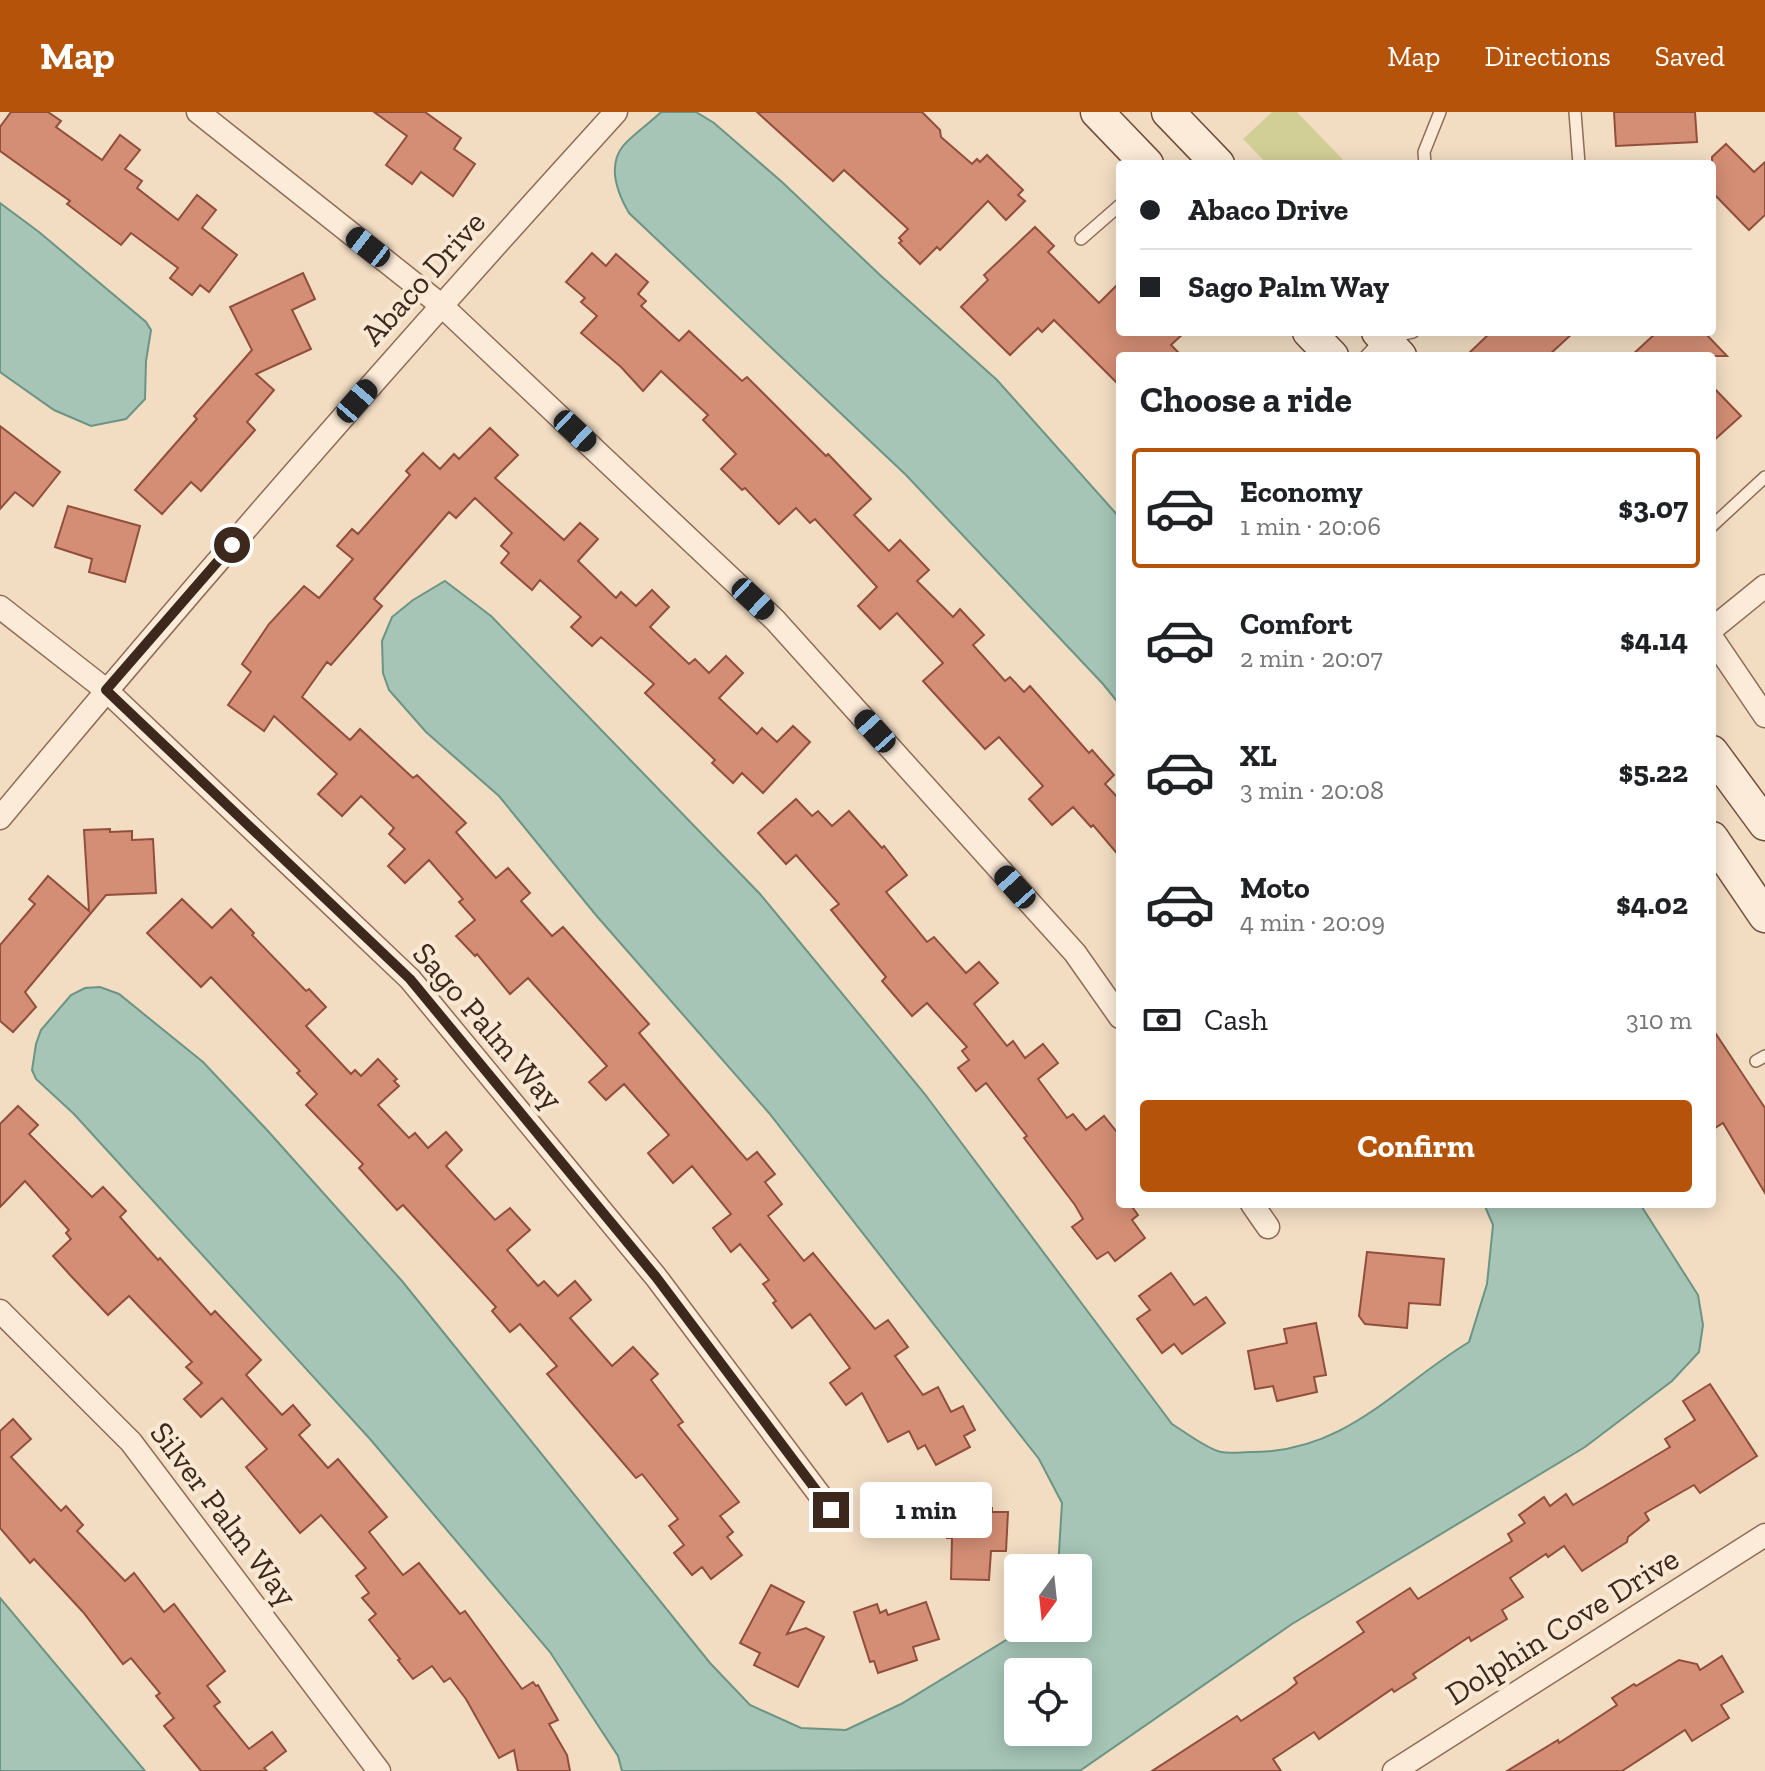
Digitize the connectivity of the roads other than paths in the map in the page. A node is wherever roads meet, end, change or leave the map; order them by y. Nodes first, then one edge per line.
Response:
1 (198, 112) edge
2 (616, 112) edge
3 (1097, 112) edge
4 (1168, 112) edge
5 (1440, 112) edge
6 (1575, 112) edge
7 (1143, 160) edge
8 (1214, 160) edge
9 (1425, 160) edge
10 (1579, 160) edge
11 (1116, 208) edge
12 (1081, 239) dead end
13 (441, 305) junction
14 (1313, 336) edge
15 (1328, 352) edge
16 (1765, 477) edge
17 (1716, 522) edge
18 (1765, 586) edge
19 (0, 607) edge
20 (1716, 626) edge
21 (1716, 644) edge
22 (106, 690) junction
23 (1765, 716) edge
24 (1716, 757) edge
25 (0, 818) edge
26 (1765, 824) edge
27 (1716, 844) edge
28 (1765, 916) edge
29 (1116, 1011) edge
30 (1255, 1208) edge
31 (1268, 1227) dead end
32 (0, 1311) edge
33 (831, 1510) dead end
34 (1765, 1535) edge
35 (379, 1771) edge
36 (1394, 1771) edge

1 - 13 street
2 - 13 street, Abaco Drive
3 - 7 main road
4 - 8 main road
5 - 9 lane
6 - 10 lane
11 - 12 lane
13 - 22 street, Abaco Drive
13 - 29 street
14 - 15 main road
16 - 17 lane
18 - 20 street
19 - 22 street, Sago Palm Way
21 - 23 street
22 - 25 street, Abaco Drive
22 - 33 street, Sago Palm Way
24 - 26 main road
27 - 28 main road
30 - 31 street
32 - 35 street, Silver Palm Way
34 - 36 street, Dolphin Cove Drive

